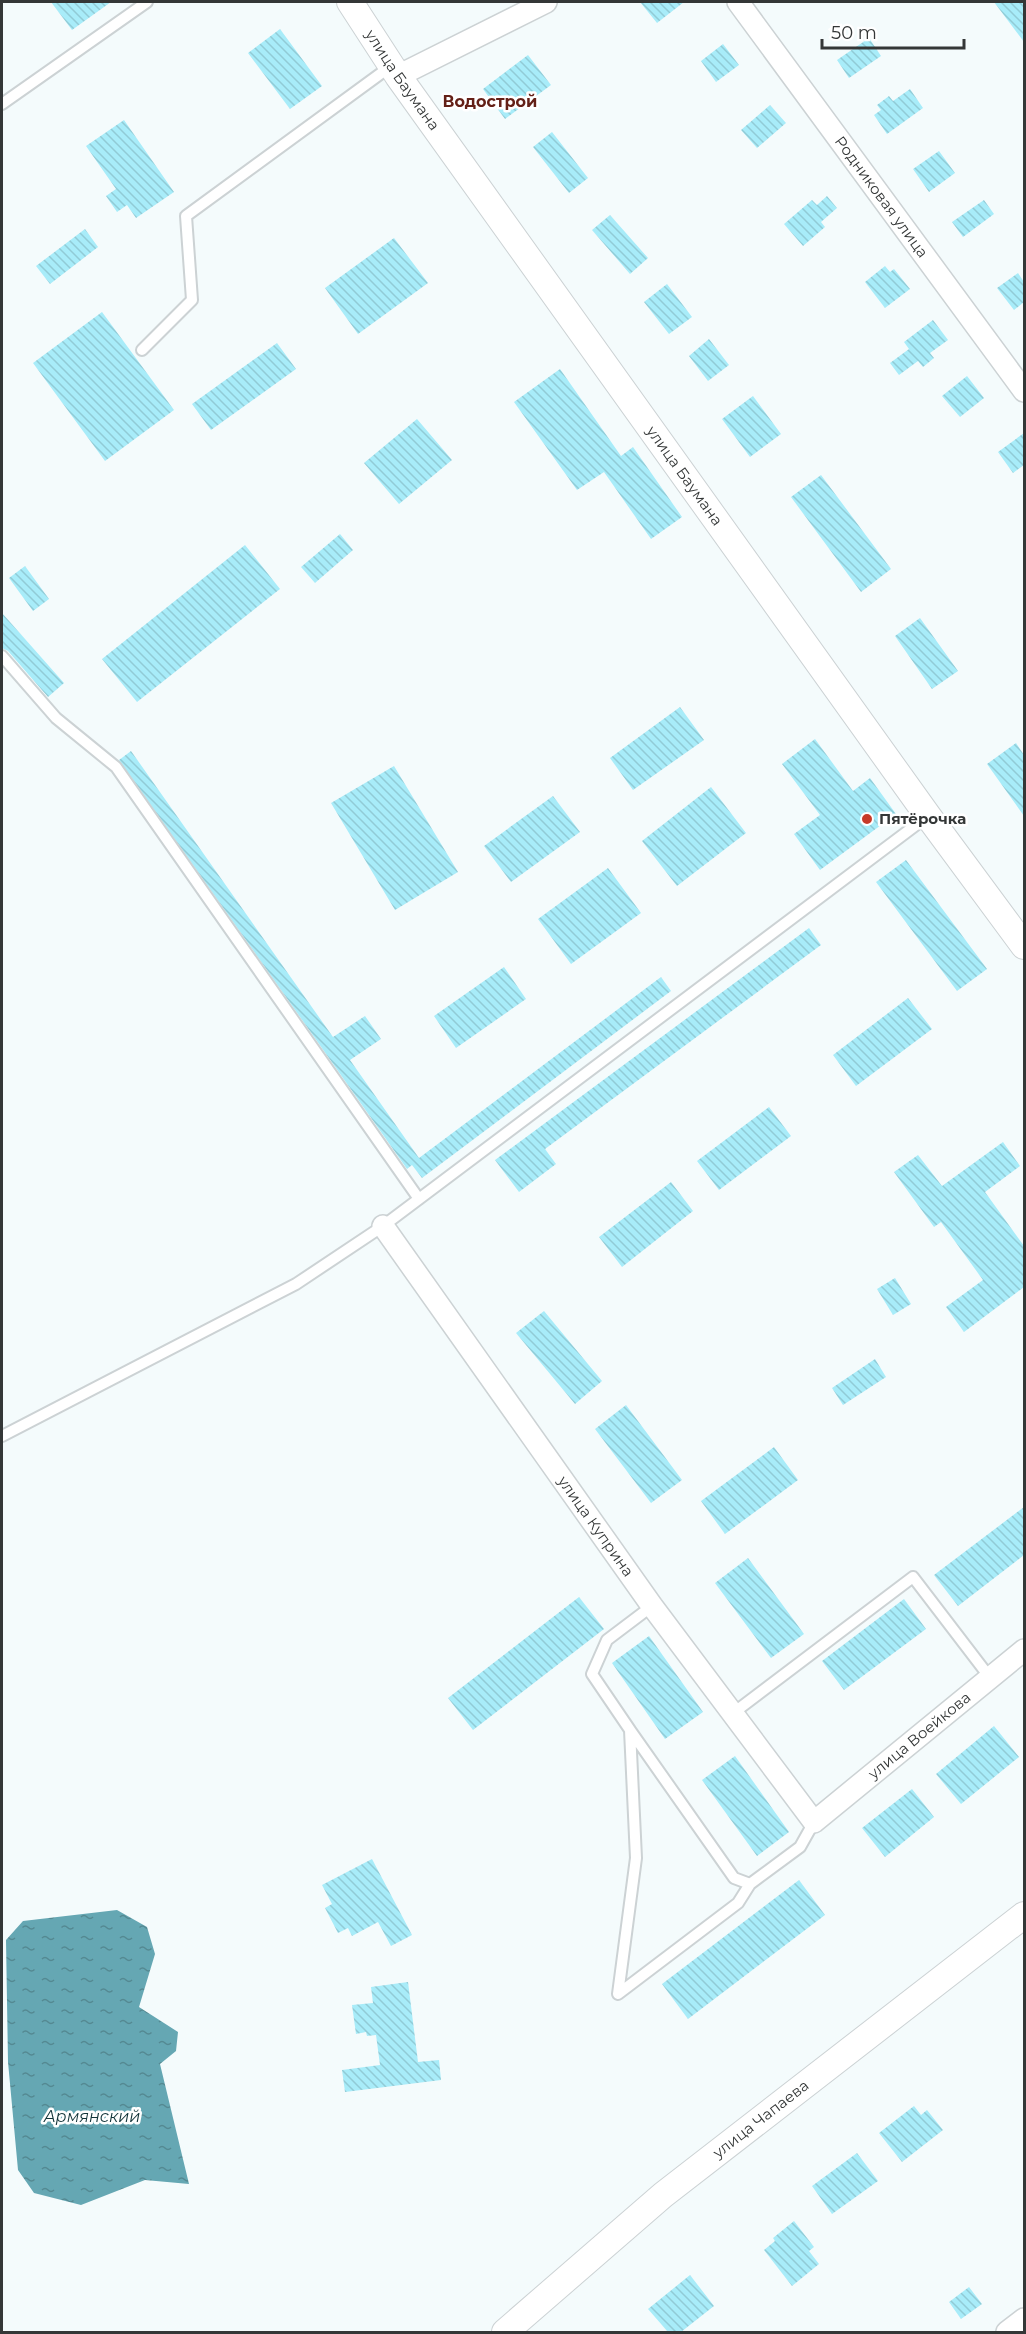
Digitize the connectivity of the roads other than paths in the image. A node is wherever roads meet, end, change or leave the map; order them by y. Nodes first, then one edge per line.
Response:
1 (147, 2) edge
2 (350, 2) edge
3 (546, 2) edge
4 (738, 2) edge
5 (395, 71) junction
6 (2, 104) edge
7 (141, 351) dead end
8 (1024, 392) edge
9 (2, 656) edge
10 (928, 816) junction
11 (1024, 946) edge
12 (419, 1200) junction
13 (383, 1226) junction
14 (2, 1436) edge
15 (652, 1606) junction
16 (1024, 1650) edge
17 (991, 1679) junction
18 (732, 1714) junction
19 (630, 1730) junction
20 (814, 1822) junction
21 (750, 1884) junction
22 (1024, 1915) edge
23 (1024, 2319) edge
24 (505, 2332) edge
25 (1007, 2332) edge

1 - 6 lane
2 - 5 street, улица Баумана
3 - 5 street
4 - 8 street, Родниковая улица
5 - 7 lane
5 - 10 street, улица Баумана
9 - 12 lane
10 - 11 street, улица Баумана
10 - 12 lane
12 - 13 lane
13 - 14 lane
13 - 15 street, улица Куприна
15 - 18 street, улица Куприна
15 - 19 lane
16 - 17 street, улица Воейкова
17 - 18 lane
17 - 20 street, улица Воейкова
18 - 20 street, улица Куприна
19 - 21 lane
19 - 21 lane
20 - 21 lane
22 - 24 street, улица Чапаева
23 - 25 street

